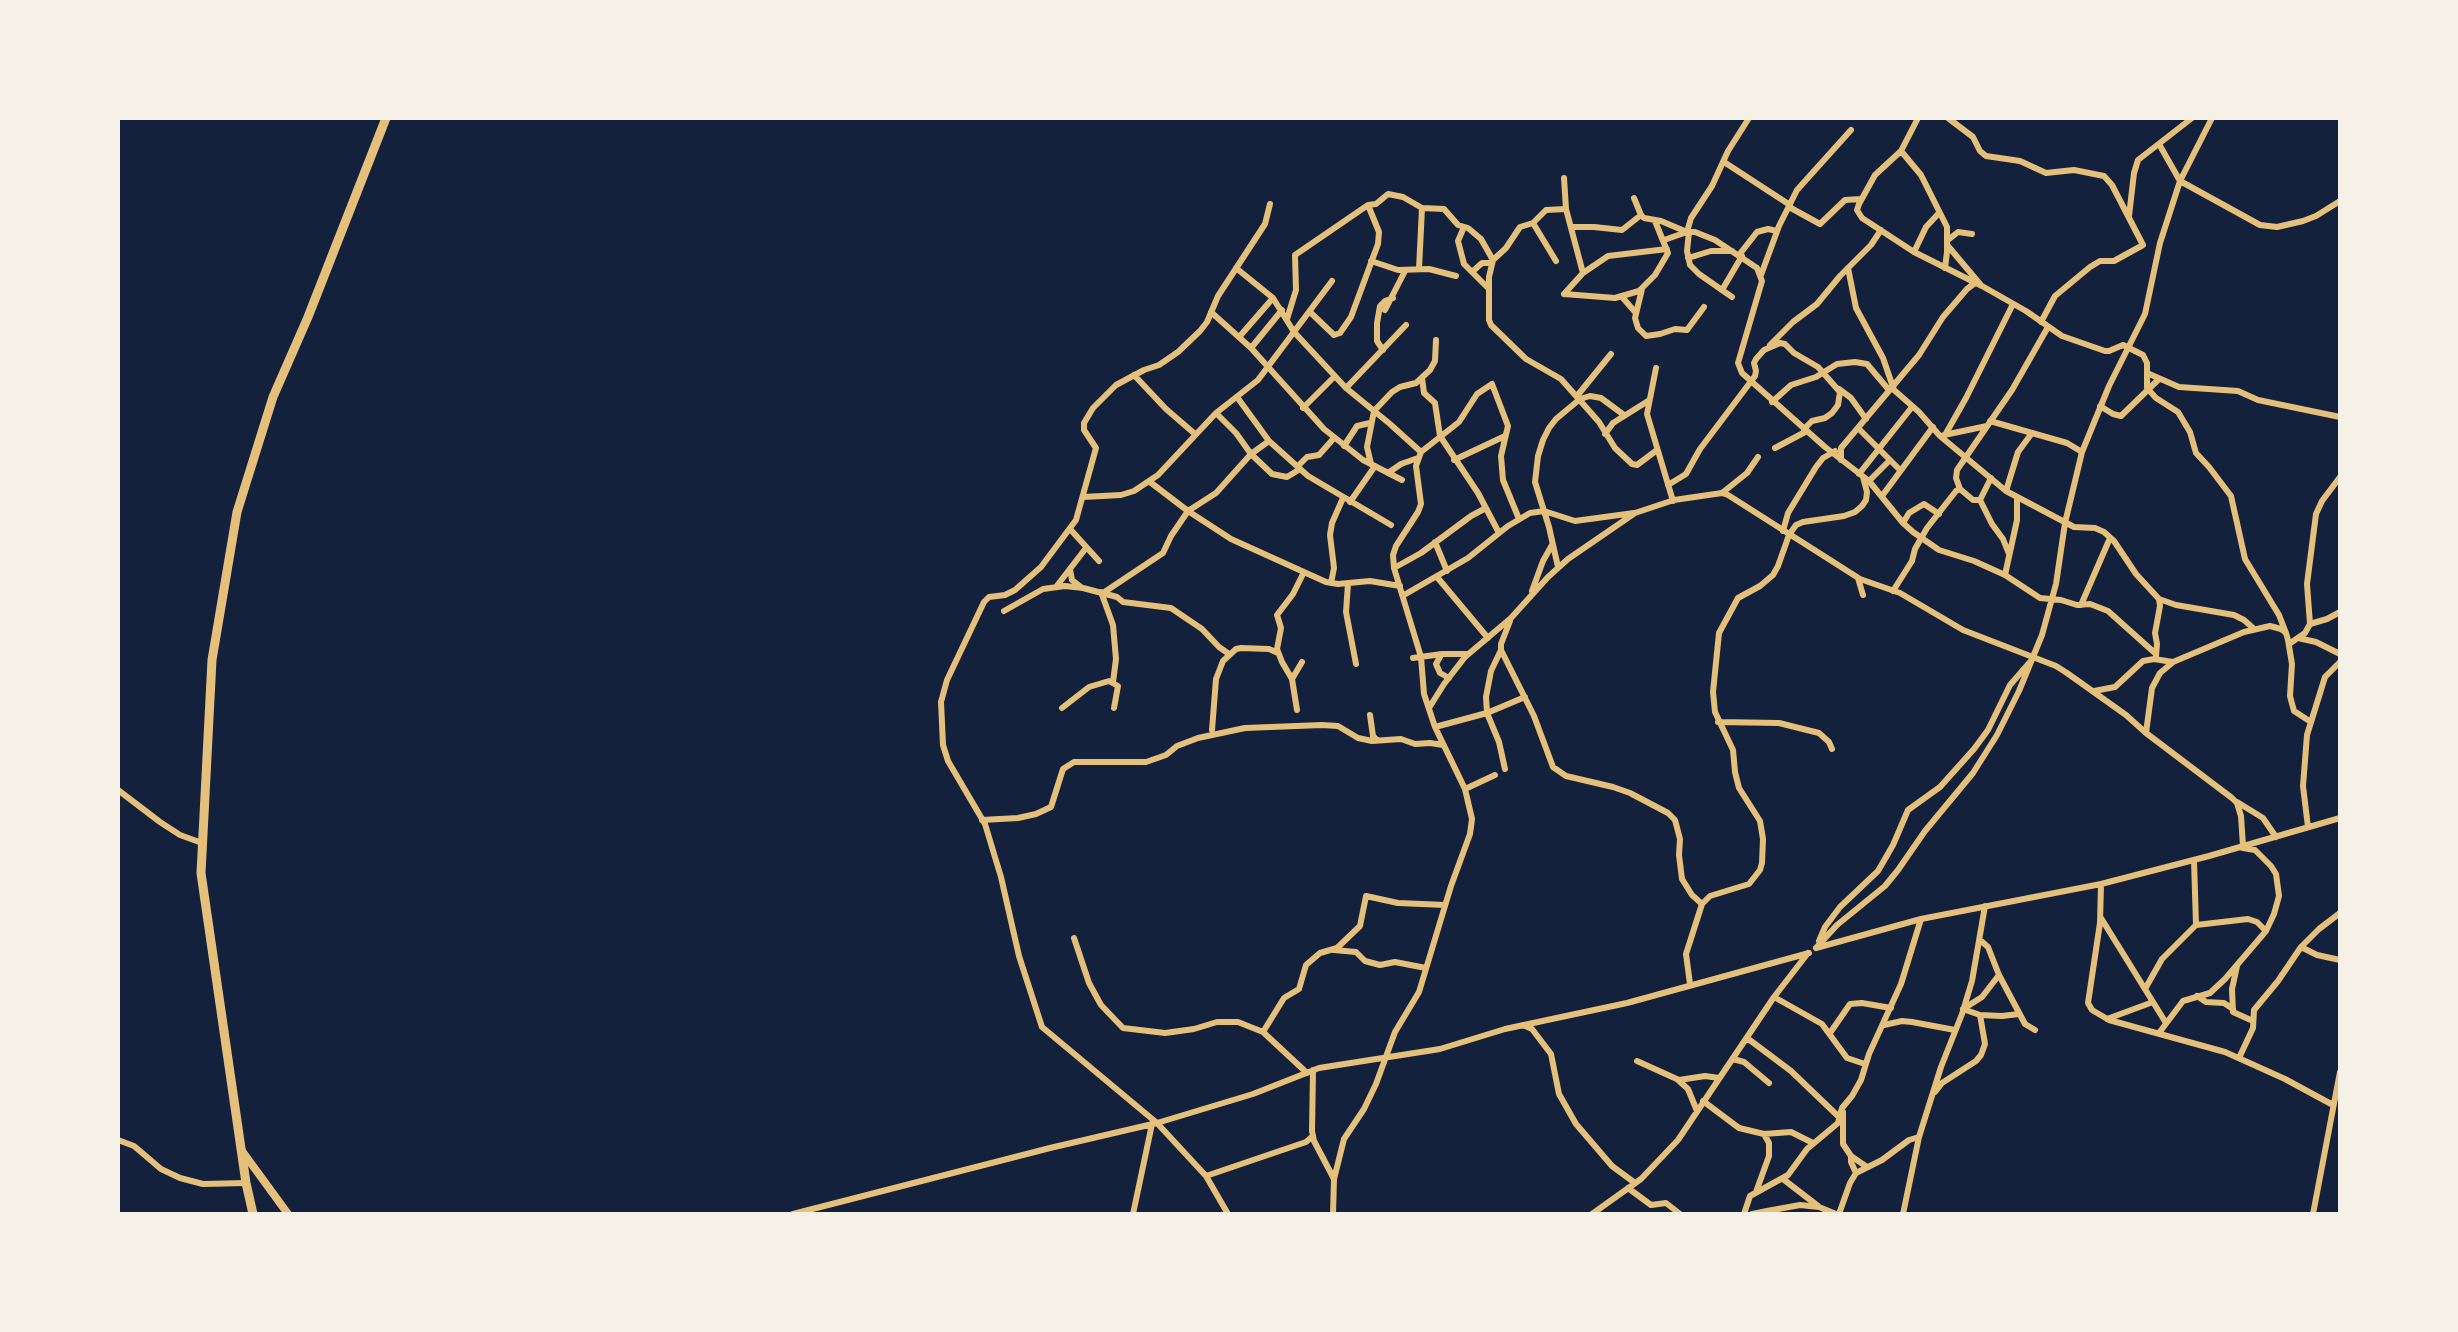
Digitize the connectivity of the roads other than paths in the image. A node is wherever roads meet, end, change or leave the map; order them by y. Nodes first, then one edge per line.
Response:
1 (386, 118) edge
2 (1749, 118) edge
3 (1918, 118) edge
4 (1948, 118) edge
5 (2212, 118) edge
6 (2187, 120) edge
7 (1851, 130) dead end
8 (2159, 144) junction
9 (1901, 151) junction
10 (1724, 162) junction
11 (1563, 178) dead end
12 (2180, 182) junction
13 (1634, 198) dead end
14 (1862, 199) junction
15 (2340, 201) edge
16 (1270, 204) dead end
17 (1368, 205) junction
18 (1789, 206) junction
19 (1422, 208) junction
20 (1566, 209) junction
21 (1939, 213) junction
22 (1641, 215) junction
23 (2128, 218) junction
24 (1655, 221) junction
25 (1944, 221) junction
26 (1533, 223) junction
27 (1464, 227) junction
28 (1570, 227) junction
29 (1881, 230) junction
30 (1777, 231) junction
31 (1958, 231) junction
32 (1688, 232) junction
33 (1972, 234) dead end
34 (1664, 240) junction
35 (1948, 243) junction
36 (1667, 249) junction
37 (1733, 251) junction
38 (1914, 252) junction
39 (1741, 256) junction
40 (1688, 258) junction
41 (1371, 261) junction
42 (1556, 261) dead end
43 (1493, 262) junction
44 (1236, 268) junction
45 (1848, 268) junction
46 (1945, 268) junction
47 (1419, 269) junction
48 (1405, 271) junction
49 (1472, 272) junction
50 (1583, 273) junction
51 (1761, 275) junction
52 (1456, 276) dead end
53 (1332, 281) dead end
54 (1975, 283) junction
55 (1982, 286) junction
56 (1642, 288) junction
57 (1489, 289) junction
58 (1722, 290) junction
59 (1623, 297) junction
60 (1732, 297) dead end
61 (1273, 298) junction
62 (1393, 298) junction
63 (2013, 304) junction
64 (1704, 307) dead end
65 (1282, 310) junction
66 (1385, 310) dead end
67 (1211, 312) junction
68 (1310, 312) junction
69 (1636, 313) junction
70 (1287, 320) junction
71 (2042, 322) junction
72 (1406, 325) dead end
73 (2048, 327) junction
74 (1294, 332) junction
75 (1240, 336) junction
76 (1436, 340) dead end
77 (1251, 348) junction
78 (1768, 348) junction
79 (2128, 348) junction
80 (1383, 350) junction
81 (1611, 354) dead end
82 (1268, 366) junction
83 (1656, 368) dead end
84 (1824, 372) junction
85 (2147, 373) junction
86 (1134, 375) junction
87 (1335, 376) junction
88 (1422, 378) junction
89 (2158, 380) junction
90 (1751, 382) junction
91 (1346, 388) junction
92 (1891, 388) junction
93 (2147, 388) junction
94 (1839, 389) junction
95 (1237, 397) junction
96 (1579, 397) junction
97 (1648, 401) junction
98 (1772, 402) junction
99 (2100, 406) junction
100 (1912, 407) junction
101 (1303, 408) junction
102 (1374, 411) junction
103 (1216, 413) junction
104 (1624, 415) junction
105 (2340, 417) edge
106 (1866, 419) junction
107 (1370, 423) junction
108 (1988, 423) junction
109 (1933, 427) junction
110 (1858, 428) junction
111 (1806, 430) junction
112 (1962, 432) junction
113 (2032, 433) junction
114 (1195, 434) junction
115 (1605, 434) junction
116 (1440, 436) junction
117 (1505, 436) junction
118 (1943, 436) junction
119 (1334, 438) junction
120 (1977, 440) junction
121 (1269, 441) junction
122 (1344, 446) junction
123 (1367, 447) junction
124 (1775, 448) dead end
125 (1841, 448) junction
126 (1878, 448) junction
127 (1657, 450) junction
128 (1832, 452) junction
129 (2082, 452) junction
130 (1251, 454) junction
131 (1419, 455) junction
132 (1758, 457) dead end
133 (1966, 457) junction
134 (1363, 460) junction
135 (1454, 460) junction
136 (1842, 460) junction
137 (1890, 460) junction
138 (1373, 465) junction
139 (1299, 468) junction
140 (1900, 470) junction
141 (1388, 473) junction
142 (2340, 477) edge
143 (1863, 478) junction
144 (1991, 478) junction
145 (1402, 480) dead end
146 (1150, 482) junction
147 (1668, 485) junction
148 (1960, 489) junction
149 (2006, 491) junction
150 (1722, 493) junction
151 (1882, 496) junction
152 (1083, 497) junction
153 (2018, 497) junction
154 (1343, 498) junction
155 (1980, 500) junction
156 (1673, 501) junction
157 (1350, 502) junction
158 (1486, 508) junction
159 (1188, 511) junction
160 (1544, 511) junction
161 (1635, 513) junction
162 (1939, 514) junction
163 (1519, 519) junction
164 (1903, 523) junction
165 (2065, 523) junction
166 (1391, 525) dead end
167 (1070, 529) junction
168 (1499, 533) junction
169 (1786, 533) junction
170 (2110, 538) junction
171 (1922, 539) junction
172 (1435, 543) junction
173 (1552, 545) junction
174 (1086, 548) junction
175 (2009, 554) junction
176 (1099, 561) dead end
177 (1558, 567) junction
178 (1070, 568) junction
179 (1394, 568) junction
180 (1446, 571) junction
181 (1304, 572) junction
182 (2005, 574) junction
183 (1437, 577) junction
184 (1857, 578) junction
185 (1331, 583) junction
186 (1348, 584) junction
187 (1400, 586) junction
188 (1056, 587) junction
189 (1083, 588) junction
190 (1893, 591) junction
191 (1102, 593) junction
192 (1404, 595) junction
193 (1863, 595) dead end
194 (1531, 596) junction
195 (2051, 599) junction
196 (2159, 599) junction
197 (2080, 605) junction
198 (1004, 611) dead end
199 (2340, 612) edge
200 (1512, 618) junction
201 (2310, 624) junction
202 (2253, 628) junction
203 (2286, 634) junction
204 (1504, 636) junction
205 (2298, 638) junction
206 (1486, 640) junction
207 (2289, 644) junction
208 (1501, 650) junction
209 (1278, 653) junction
210 (1229, 654) junction
211 (1442, 654) junction
212 (1469, 654) junction
213 (2340, 654) edge
214 (1417, 657) junction
215 (2034, 657) junction
216 (2156, 657) junction
217 (1302, 662) dead end
218 (2173, 662) junction
219 (2340, 662) edge
220 (1356, 664) dead end
221 (1445, 677) junction
222 (1292, 680) junction
223 (1113, 682) junction
224 (2094, 691) junction
225 (1525, 697) junction
226 (1062, 708) dead end
227 (1114, 708) dead end
228 (1429, 708) junction
229 (1297, 710) dead end
230 (1487, 713) junction
231 (1371, 715) dead end
232 (1718, 722) junction
233 (2311, 722) junction
234 (1435, 727) junction
235 (1212, 730) dead end
236 (2146, 733) junction
237 (1374, 739) junction
238 (1443, 745) junction
239 (1832, 749) dead end
240 (1505, 769) dead end
241 (1496, 775) dead end
242 (1465, 789) junction
243 (118, 790) edge
244 (2232, 798) junction
245 (2340, 818) edge
246 (982, 820) junction
247 (2308, 827) junction
248 (2276, 837) junction
249 (202, 843) junction
250 (2242, 847) junction
251 (2194, 860) junction
252 (2102, 884) junction
253 (1702, 904) junction
254 (1445, 905) junction
255 (1985, 906) junction
256 (2337, 915) edge
257 (2100, 918) junction
258 (1921, 919) junction
259 (2196, 925) junction
260 (2340, 925) edge
261 (2266, 931) junction
262 (1074, 938) dead end
263 (1980, 940) junction
264 (2301, 947) junction
265 (1816, 948) junction
266 (1334, 950) junction
267 (1809, 953) junction
268 (2340, 960) edge
269 (2237, 965) junction
270 (1426, 968) junction
271 (1999, 975) junction
272 (1690, 984) junction
273 (2145, 989) junction
274 (2197, 996) junction
275 (1774, 997) junction
276 (2153, 1002) junction
277 (1891, 1008) junction
278 (1964, 1009) junction
279 (2233, 1009) junction
280 (2019, 1014) junction
281 (1980, 1015) junction
282 (2107, 1019) junction
283 (2253, 1022) junction
284 (2166, 1023) junction
285 (1523, 1025) junction
286 (1884, 1025) junction
287 (1955, 1030) junction
288 (2035, 1030) dead end
289 (1263, 1032) junction
290 (1830, 1032) junction
291 (2158, 1033) junction
292 (1747, 1038) junction
293 (2239, 1058) junction
294 (1384, 1059) junction
295 (1733, 1059) junction
296 (1637, 1061) dead end
297 (1865, 1064) junction
298 (1310, 1072) junction
299 (2340, 1072) edge
300 (1719, 1078) junction
301 (1677, 1080) junction
302 (1769, 1083) dead end
303 (1932, 1094) junction
304 (1703, 1101) junction
305 (2333, 1105) junction
306 (1842, 1108) junction
307 (1697, 1111) junction
308 (1840, 1118) junction
309 (1155, 1124) junction
310 (1764, 1134) junction
311 (1313, 1136) junction
312 (1920, 1137) junction
313 (118, 1140) edge
314 (1813, 1143) junction
315 (241, 1151) junction
316 (1851, 1156) junction
317 (1867, 1167) junction
318 (1856, 1173) junction
319 (1206, 1176) junction
320 (1334, 1179) junction
321 (1784, 1179) junction
322 (246, 1183) junction
323 (1635, 1183) junction
324 (1628, 1188) junction
325 (1756, 1192) junction
326 (1820, 1207) junction
327 (1768, 1212) edge
328 (253, 1214) edge
329 (288, 1214) edge
330 (793, 1214) edge
331 (1133, 1214) edge
332 (1228, 1214) edge
333 (1333, 1214) edge
334 (1592, 1214) edge
335 (1680, 1214) edge
336 (1744, 1214) edge
337 (1752, 1214) edge
338 (1838, 1214) edge
339 (1903, 1214) edge
340 (2313, 1214) edge

1 - 249 highway
2 - 10 street
3 - 9 street
4 - 23 street
5 - 12 street
6 - 8 street
7 - 18 street
8 - 12 street
8 - 23 street
9 - 14 street
9 - 21 street
10 - 18 street
10 - 32 street
11 - 20 street
12 - 15 street
12 - 79 street
13 - 22 street
14 - 18 street
14 - 29 street
16 - 44 street
17 - 19 street
17 - 41 street
17 - 70 street
18 - 30 street
19 - 27 street
19 - 47 street
20 - 26 street
20 - 28 street
21 - 25 street
21 - 38 street
22 - 24 street
22 - 28 street
23 - 71 street
24 - 32 street
24 - 34 street
25 - 31 street
25 - 35 street
26 - 42 street
26 - 43 street
27 - 43 street
27 - 49 street
28 - 50 street
29 - 38 street
29 - 45 street
30 - 39 street
30 - 51 street
31 - 33 street
31 - 35 street
32 - 34 street
32 - 37 street
32 - 40 street
34 - 36 street
35 - 46 street
35 - 55 street
36 - 50 street
36 - 56 street
37 - 39 street
37 - 40 street
38 - 46 street
39 - 51 street
39 - 58 street
40 - 58 street
41 - 48 street
41 - 68 street
43 - 49 street
43 - 57 street
44 - 61 street
44 - 67 street
45 - 78 street
45 - 92 street
46 - 54 street
47 - 48 street
47 - 52 street
48 - 62 street
49 - 57 street
50 - 59 street
51 - 90 street
53 - 68 street
54 - 55 street
54 - 92 street
55 - 63 street
56 - 59 street
56 - 69 street
57 - 96 street
58 - 60 street
59 - 69 street
61 - 65 street
61 - 75 street
62 - 66 street
62 - 80 street
63 - 71 street
63 - 118 street
64 - 69 street
65 - 70 street
65 - 77 street
67 - 75 street
67 - 86 street
68 - 74 street
70 - 74 street
71 - 73 street
72 - 80 street
73 - 79 street
73 - 108 street
74 - 82 street
74 - 87 street
75 - 77 street
76 - 88 street
77 - 82 street
78 - 84 street
78 - 90 street
79 - 85 street
79 - 99 street
80 - 91 street
81 - 96 street
82 - 95 street
82 - 101 street
83 - 97 street
84 - 92 street
84 - 94 street
84 - 98 street
85 - 89 street
85 - 93 street
86 - 114 street
86 - 152 street
87 - 91 street
87 - 101 street
88 - 102 street
88 - 116 street
89 - 93 street
89 - 105 street
90 - 98 street
90 - 147 street
91 - 102 street
92 - 100 street
92 - 106 street
93 - 99 street
93 - 203 street
94 - 106 street
94 - 111 street
95 - 103 street
95 - 121 street
96 - 104 street
96 - 115 street
96 - 160 street
97 - 104 street
97 - 127 street
98 - 111 street
99 - 129 street
100 - 109 street
100 - 126 street
101 - 119 street
102 - 107 street
102 - 131 street
103 - 114 street
103 - 130 street
104 - 115 street
106 - 110 street
107 - 122 street
107 - 123 street
108 - 112 street
108 - 113 street
108 - 120 street
109 - 118 street
109 - 140 street
110 - 125 street
110 - 126 street
111 - 124 street
111 - 128 street
112 - 118 street
112 - 120 street
113 - 129 street
113 - 149 street
114 - 146 street
115 - 127 street
116 - 117 street
116 - 131 street
116 - 135 street
117 - 135 street
117 - 163 street
118 - 133 street
119 - 122 street
119 - 139 street
120 - 133 street
121 - 130 street
121 - 139 street
122 - 134 street
123 - 134 street
123 - 138 street
125 - 128 street
125 - 136 street
126 - 137 street
126 - 143 street
127 - 147 street
128 - 136 street
128 - 169 street
129 - 165 street
130 - 139 street
130 - 159 street
131 - 141 street
131 - 179 street
132 - 150 street
133 - 144 street
133 - 148 street
134 - 138 street
135 - 158 street
136 - 143 street
137 - 140 street
137 - 143 street
138 - 141 street
138 - 157 street
139 - 154 street
140 - 151 street
141 - 145 street
142 - 201 street
143 - 151 street
143 - 169 street
144 - 149 street
144 - 155 street
146 - 152 street
146 - 159 street
147 - 156 street
148 - 155 street
148 - 162 street
149 - 153 street
150 - 156 street
150 - 169 street
151 - 164 street
152 - 167 street
153 - 165 street
153 - 175 street
154 - 157 street
154 - 185 street
155 - 175 street
156 - 161 street
157 - 166 street
158 - 168 street
158 - 172 street
159 - 181 street
159 - 191 street
160 - 161 street
160 - 163 street
160 - 173 street
161 - 177 street
162 - 164 street
162 - 171 street
163 - 168 street
164 - 171 street
165 - 170 street
165 - 195 street
167 - 174 street
167 - 246 street
168 - 180 street
169 - 184 street
169 - 232 street
170 - 196 street
170 - 197 street
171 - 182 street
171 - 190 street
172 - 179 street
172 - 180 street
173 - 177 street
173 - 194 street
174 - 176 street
174 - 178 street
175 - 182 street
177 - 194 street
178 - 188 street
178 - 189 street
179 - 187 street
180 - 183 street
181 - 185 street
181 - 209 street
182 - 195 street
183 - 192 street
183 - 206 street
184 - 190 street
184 - 193 street
185 - 186 street
186 - 187 street
186 - 220 street
187 - 192 street
188 - 189 street
188 - 198 street
189 - 191 street
190 - 215 street
191 - 210 street
191 - 223 street
192 - 214 street
194 - 200 street
195 - 197 street
195 - 215 street
196 - 202 street
196 - 216 street
197 - 216 street
199 - 201 street
200 - 204 street
200 - 206 street
201 - 205 street
202 - 203 street
202 - 218 street
203 - 205 street
203 - 207 street
204 - 206 street
204 - 208 street
205 - 207 street
205 - 213 street
206 - 212 street
207 - 233 street
208 - 225 street
208 - 230 street
209 - 210 street
209 - 222 street
210 - 235 street
211 - 212 street
211 - 214 street
211 - 221 street
212 - 221 street
214 - 228 street
215 - 224 street
215 - 265 street
215 - 265 street
216 - 218 street
216 - 224 street
217 - 222 street
218 - 236 street
219 - 233 street
221 - 228 street
222 - 229 street
223 - 226 street
223 - 227 street
224 - 236 street
225 - 230 street
225 - 253 street
228 - 234 street
230 - 234 street
230 - 240 street
231 - 237 street
232 - 239 street
232 - 253 street
233 - 247 street
234 - 238 street
236 - 244 street
237 - 238 street
237 - 246 street
238 - 242 street
241 - 242 street
242 - 254 street
243 - 249 street
244 - 248 street
244 - 250 street
245 - 247 street
246 - 309 street
247 - 248 street
248 - 250 street
249 - 315 highway
250 - 251 street
250 - 261 street
251 - 252 street
251 - 259 street
252 - 255 street
252 - 257 street
253 - 272 street
254 - 266 street
254 - 270 street
255 - 258 street
255 - 263 street
256 - 260 street
256 - 264 street
257 - 273 street
257 - 282 street
258 - 265 street
258 - 277 street
259 - 261 street
259 - 273 street
261 - 269 street
262 - 289 street
263 - 271 street
263 - 278 street
264 - 268 street
264 - 283 street
265 - 267 street
266 - 270 street
266 - 289 street
267 - 272 street
267 - 275 street
269 - 274 street
269 - 279 street
270 - 294 street
271 - 278 street
271 - 280 street
272 - 285 street
273 - 276 street
274 - 279 street
274 - 284 street
275 - 290 street
275 - 292 street
276 - 282 street
276 - 284 street
277 - 286 street
277 - 290 street
278 - 281 street
278 - 287 street
279 - 283 street
280 - 281 street
280 - 288 street
281 - 303 street
282 - 291 street
283 - 293 street
284 - 291 street
285 - 294 street
285 - 323 street
286 - 287 street
286 - 297 street
287 - 303 street
289 - 298 street
290 - 297 street
291 - 293 street
292 - 295 street
292 - 308 street
293 - 305 street
294 - 298 street
294 - 320 street
295 - 300 street
295 - 302 street
296 - 301 street
297 - 306 street
298 - 309 street
298 - 311 street
299 - 305 street
300 - 301 street
300 - 304 street
301 - 307 street
303 - 312 street
304 - 307 street
304 - 310 street
305 - 340 street
306 - 308 street
306 - 316 street
307 - 323 street
308 - 314 street
309 - 319 street
309 - 330 street
309 - 331 street
310 - 314 street
310 - 325 street
311 - 319 street
311 - 320 street
312 - 317 street
312 - 339 street
313 - 322 street
314 - 321 street
315 - 322 highway
315 - 329 main road
316 - 317 street
316 - 318 street
317 - 318 street
318 - 338 street
319 - 332 street
320 - 333 street
321 - 325 street
321 - 326 street
322 - 328 highway
323 - 324 street
324 - 334 street
324 - 335 street
325 - 336 street
326 - 327 street
326 - 338 street
327 - 337 street

